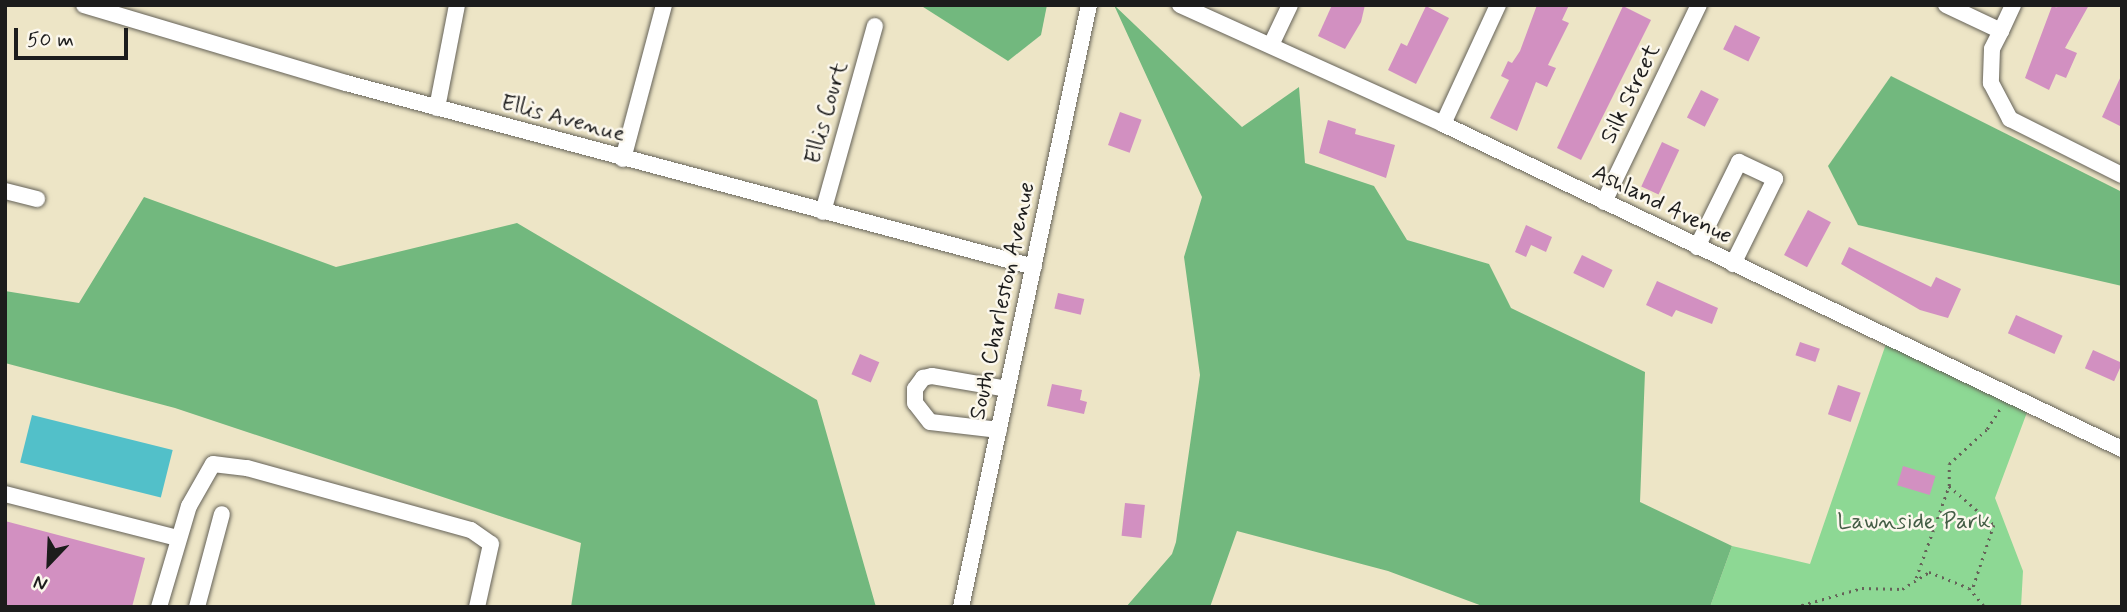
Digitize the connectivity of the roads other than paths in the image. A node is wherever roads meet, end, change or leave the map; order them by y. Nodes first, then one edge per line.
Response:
1 (84, 5) edge
2 (457, 5) edge
3 (664, 5) edge
4 (1089, 5) edge
5 (1180, 5) edge
6 (1290, 5) edge
7 (1499, 5) edge
8 (1699, 5) edge
9 (1946, 5) edge
10 (2013, 5) edge
11 (875, 26) dead end
12 (2001, 31) junction
13 (1271, 45) junction
14 (437, 108) junction
15 (1443, 124) junction
16 (623, 159) junction
17 (2122, 175) edge
18 (5, 191) edge
19 (37, 199) dead end
20 (1604, 202) junction
21 (823, 212) junction
22 (1697, 247) junction
23 (1733, 264) junction
24 (1034, 267) junction
25 (1007, 389) junction
26 (999, 430) junction
27 (2122, 449) edge
28 (5, 494) edge
29 (222, 514) dead end
30 (178, 538) junction
31 (159, 607) edge
32 (197, 607) edge
33 (477, 607) edge
34 (961, 607) edge

1 - 14 street, Ellis Avenue
2 - 14 street
3 - 16 street
4 - 24 street, South Charleston Avenue
5 - 13 street, Ashland Avenue
6 - 13 street
7 - 15 street
8 - 20 street, Silk Street
9 - 12 street
10 - 12 street
11 - 21 street, Ellis Court
12 - 17 street
13 - 15 street, Ashland Avenue
14 - 16 street, Ellis Avenue
15 - 20 street, Ashland Avenue
16 - 21 street, Ellis Avenue
18 - 19 street
20 - 22 street, Ashland Avenue
21 - 24 street, Ellis Avenue
22 - 23 street, Ashland Avenue
22 - 23 street
23 - 27 street, Ashland Avenue
24 - 25 street, South Charleston Avenue
25 - 26 street, South Charleston Avenue
25 - 26 street
26 - 34 street, South Charleston Avenue
28 - 30 street
29 - 32 street
30 - 31 street
30 - 33 street

